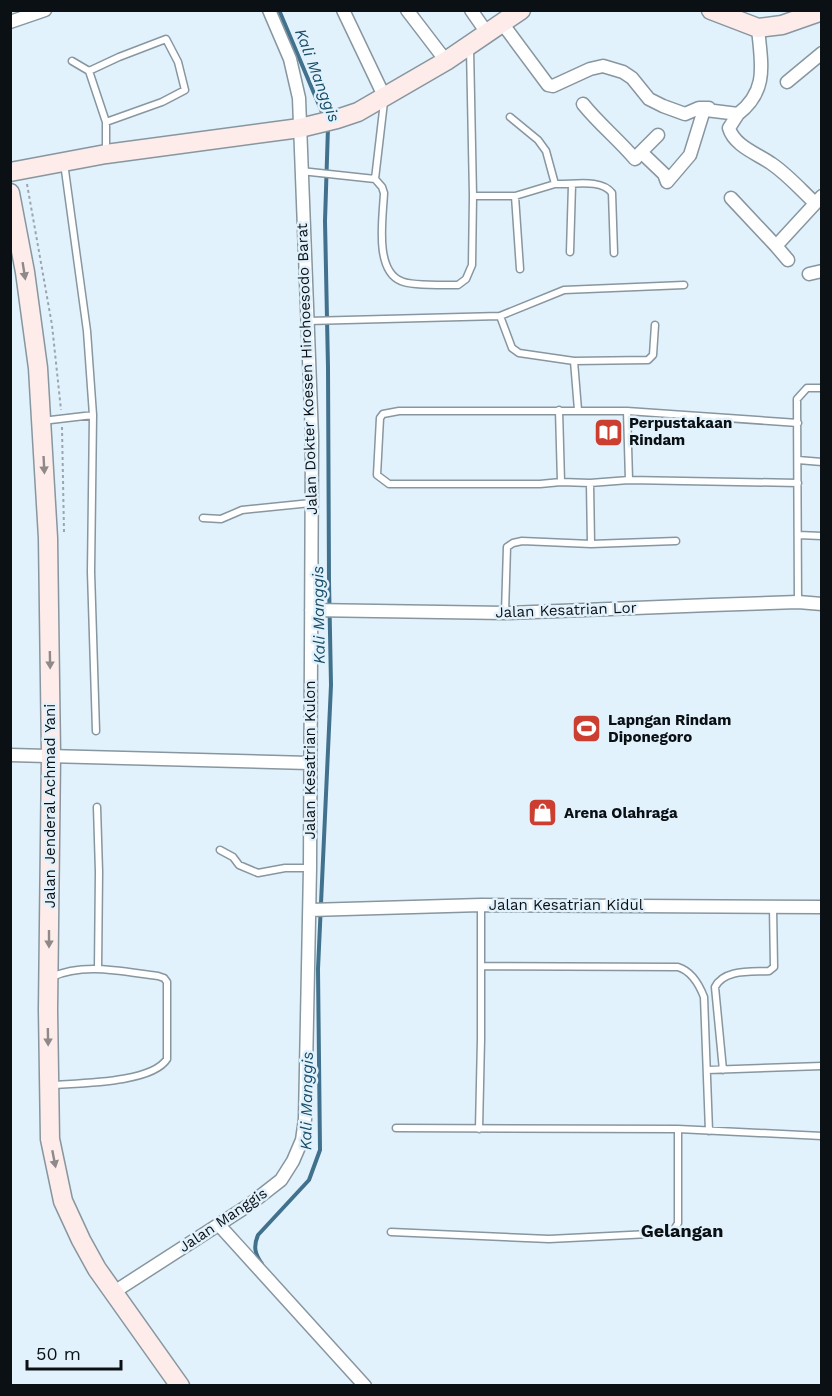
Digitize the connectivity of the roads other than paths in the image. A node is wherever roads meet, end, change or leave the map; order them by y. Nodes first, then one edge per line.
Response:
1 (45, 10) edge
2 (269, 10) edge
3 (343, 10) edge
4 (407, 10) edge
5 (471, 10) edge
6 (521, 10) edge
7 (711, 10) edge
8 (822, 11) edge
9 (11, 18) edge
10 (494, 28) junction
11 (758, 28) junction
12 (470, 45) junction
13 (822, 53) edge
14 (72, 61) dead end
15 (446, 61) junction
16 (89, 71) junction
17 (787, 82) dead end
18 (384, 96) junction
19 (583, 104) dead end
20 (739, 113) junction
21 (669, 115) dead end
22 (510, 117) dead end
23 (106, 122) junction
24 (700, 123) junction
25 (309, 126) junction
26 (658, 135) dead end
27 (641, 152) junction
28 (106, 154) junction
29 (64, 161) junction
30 (301, 171) junction
31 (10, 172) edge
32 (375, 179) junction
33 (555, 184) junction
34 (572, 185) junction
35 (10, 193) edge
36 (473, 196) junction
37 (516, 196) junction
38 (731, 198) dead end
39 (818, 200) edge
40 (776, 246) junction
41 (570, 252) dead end
42 (614, 253) dead end
43 (788, 260) dead end
44 (520, 269) dead end
45 (684, 285) dead end
46 (501, 316) junction
47 (308, 321) junction
48 (655, 325) dead end
49 (574, 361) junction
50 (822, 388) edge
51 (559, 410) junction
52 (578, 410) junction
53 (627, 411) junction
54 (93, 416) junction
55 (41, 421) junction
56 (798, 423) junction
57 (798, 460) junction
58 (822, 462) edge
59 (629, 480) junction
60 (561, 482) junction
61 (590, 483) junction
62 (798, 483) junction
63 (311, 503) junction
64 (203, 518) dead end
65 (798, 535) junction
66 (822, 536) edge
67 (676, 541) dead end
68 (591, 544) junction
69 (798, 602) junction
70 (822, 604) edge
71 (311, 610) junction
72 (505, 613) junction
73 (96, 731) dead end
74 (10, 755) edge
75 (51, 755) junction
76 (309, 763) junction
77 (97, 807) dead end
78 (220, 850) dead end
79 (310, 868) junction
80 (481, 905) junction
81 (773, 906) junction
82 (822, 907) edge
83 (310, 910) junction
84 (481, 966) junction
85 (98, 969) junction
86 (49, 979) junction
87 (822, 1066) edge
88 (707, 1070) junction
89 (723, 1070) junction
90 (49, 1086) junction
91 (396, 1128) dead end
92 (479, 1129) junction
93 (678, 1129) junction
94 (709, 1131) junction
95 (822, 1136) edge
96 (219, 1225) junction
97 (391, 1232) dead end
98 (114, 1292) junction
99 (180, 1386) edge
100 (366, 1386) edge

1 - 9 street
2 - 25 street, Jalan Dokter Koesen Hirohoesodo Barat
3 - 18 street
4 - 15 street
5 - 10 street
6 - 10 main road
7 - 11 main road
8 - 11 main road
10 - 12 main road
10 - 20 street
11 - 20 street
12 - 15 main road
12 - 36 lane
13 - 17 street
14 - 16 lane
15 - 18 main road
16 - 23 lane
16 - 23 lane
18 - 25 main road
18 - 32 lane
19 - 27 street
20 - 24 street
20 - 39 street
21 - 24 street
22 - 33 lane
23 - 28 lane
24 - 27 street
25 - 28 main road
25 - 30 street, Jalan Dokter Koesen Hirohoesodo Barat
26 - 27 street
28 - 29 main road
29 - 31 main road
29 - 54 lane
30 - 32 lane
30 - 47 street, Jalan Dokter Koesen Hirohoesodo Barat
32 - 36 lane
33 - 34 lane
33 - 37 lane
34 - 41 lane
34 - 42 lane
35 -> 55 main road, Jalan Jenderal Achmad Yani
36 - 37 lane
37 - 44 lane
38 - 40 street
39 - 40 street
40 - 43 street
45 - 46 lane
46 - 47 lane
46 - 49 lane
47 - 63 street, Jalan Dokter Koesen Hirohoesodo Barat
48 - 49 lane
49 - 52 lane
50 - 56 lane
51 - 52 lane
51 - 60 lane
51 - 60 lane
52 - 53 lane
53 - 56 lane
53 - 59 lane
54 - 55 lane
54 - 73 lane
55 -> 75 main road, Jalan Jenderal Achmad Yani
56 - 57 lane
57 - 58 lane
57 - 62 lane
59 - 61 lane
59 - 62 lane
60 - 61 lane
61 - 68 lane
62 - 65 lane
63 - 64 lane
63 - 71 street, Jalan Dokter Koesen Hirohoesodo Barat
65 - 66 lane
65 - 69 lane
67 - 68 lane
68 - 72 lane
69 - 70 street, Jalan Kesatrian Lor
69 - 72 street, Jalan Kesatrian Lor
71 - 72 street, Jalan Kesatrian Lor
71 - 76 street, Jalan Kesatrian Kulon
74 - 75 street
75 - 76 street
75 -> 86 main road, Jalan Jenderal Achmad Yani
76 - 79 street, Jalan Kesatrian Kulon
77 - 85 lane
78 - 79 lane
79 - 83 street, Jalan Kesatrian Kulon
80 - 81 street, Jalan Kesatrian Kidul
80 - 83 street, Jalan Kesatrian Kidul
80 - 84 lane
81 - 82 street, Jalan Kesatrian Kidul
81 - 89 lane
83 - 96 street, Jalan Manggis
84 - 88 lane
84 - 92 lane
85 - 86 lane
85 - 90 lane
86 -> 90 main road, Jalan Jenderal Achmad Yani
87 - 89 lane
88 - 89 lane
88 - 94 lane
90 -> 98 main road, Jalan Jenderal Achmad Yani
91 - 92 lane
92 - 93 lane
93 - 94 lane
93 - 97 lane
94 - 95 lane
96 - 98 street, Jalan Manggis
96 - 100 street
98 - 99 main road, Jalan Jenderal Achmad Yani

